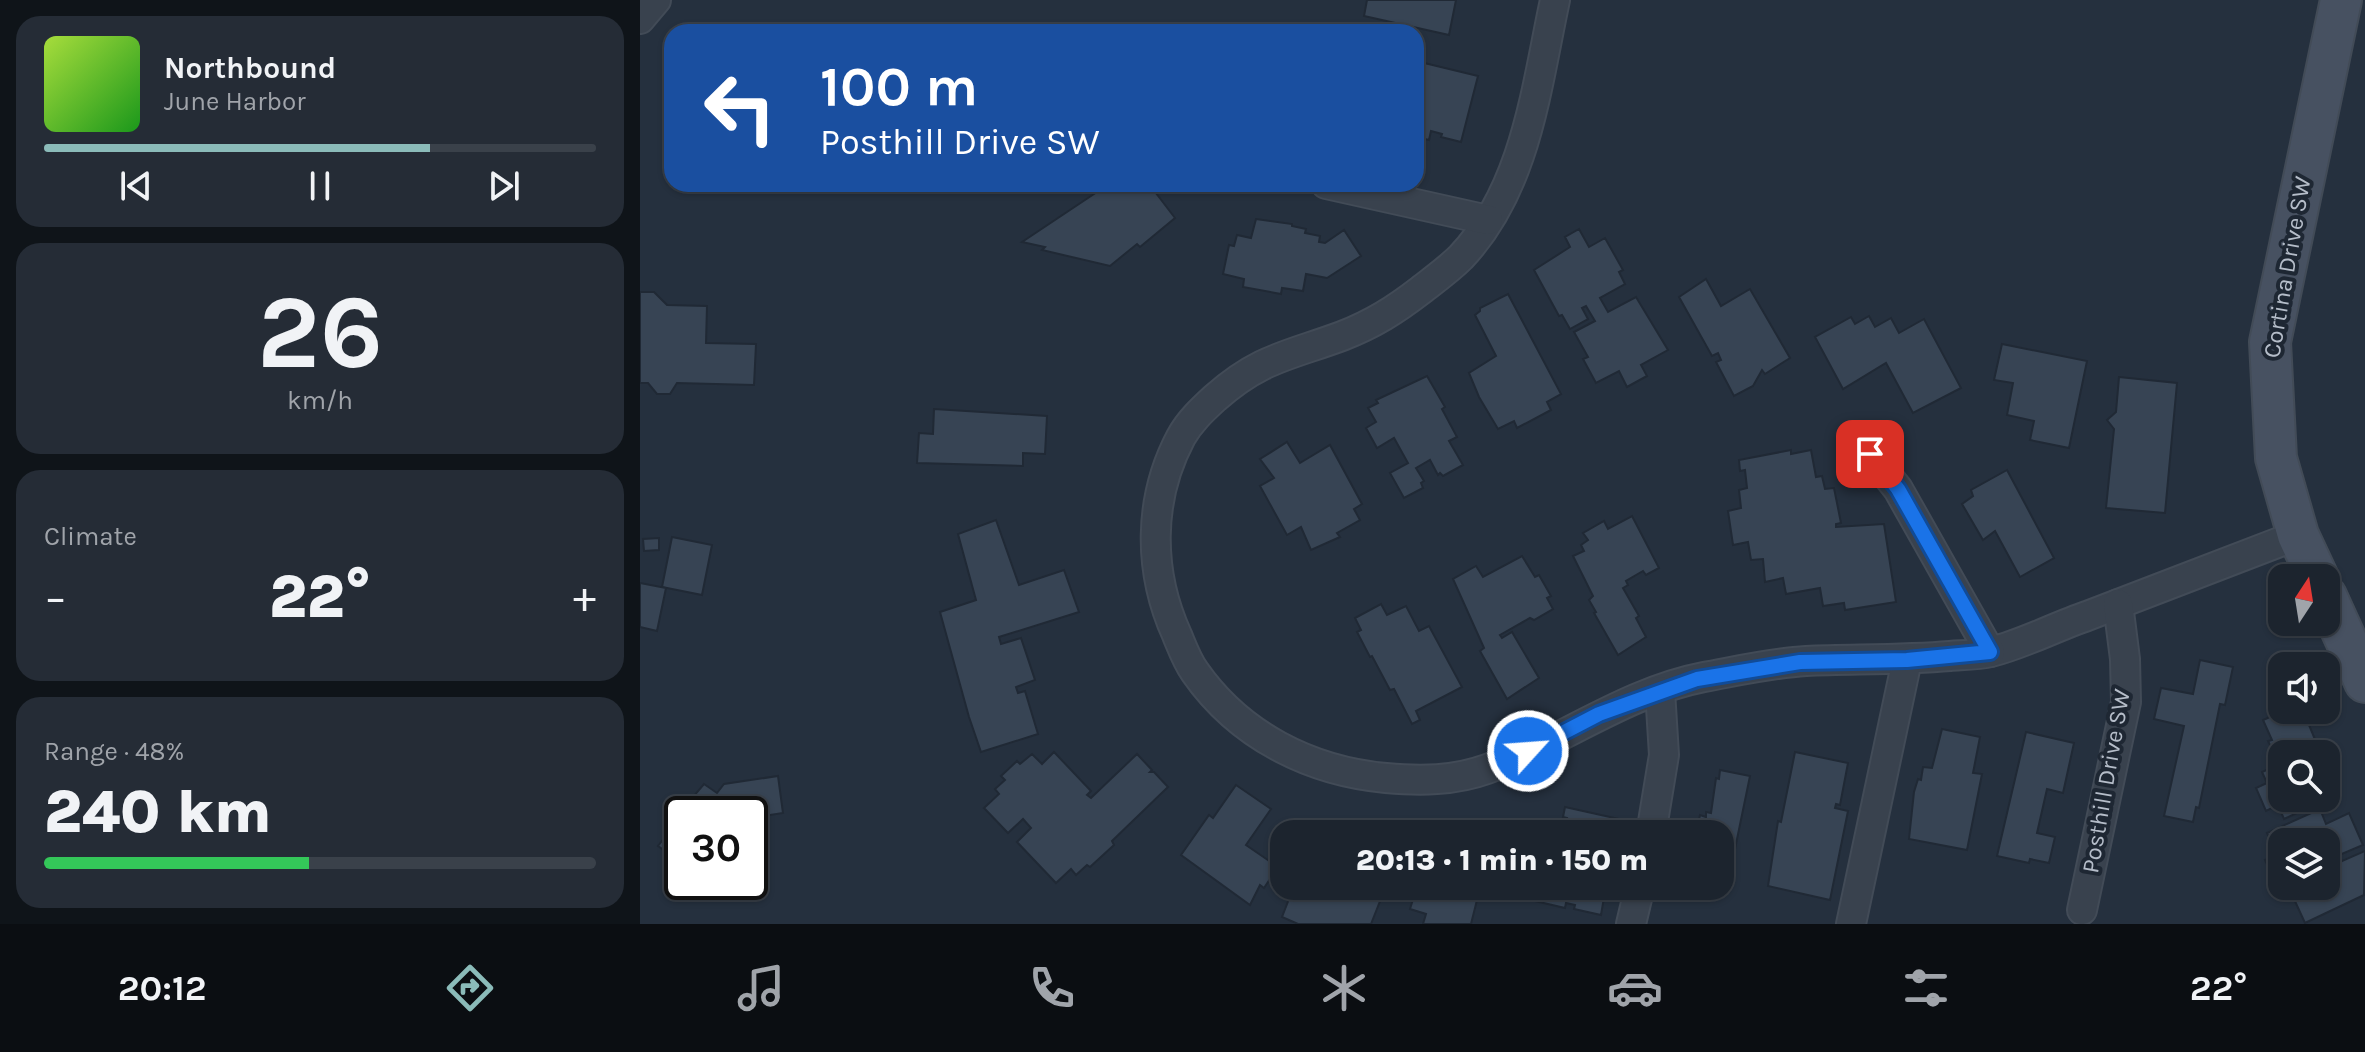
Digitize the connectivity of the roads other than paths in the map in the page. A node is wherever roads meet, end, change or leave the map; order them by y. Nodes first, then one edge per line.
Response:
1 (656, 0) edge
2 (1555, 0) edge
3 (2341, 0) edge
4 (640, 19) edge
5 (1362, 192) edge
6 (1488, 220) junction
7 (1870, 454) dead end
8 (2298, 535) junction
9 (2311, 564) edge
10 (2118, 604) junction
11 (2340, 627) edge
12 (1990, 652) junction
13 (1907, 660) junction
14 (2365, 682) edge
15 (1660, 691) junction
16 (1653, 820) edge
17 (1637, 900) edge
18 (2082, 910) dead end
19 (1631, 924) edge
20 (1851, 924) edge

1 - 4 street
2 - 6 street
3 - 8 street, Cortina Drive SW
5 - 6 street
6 - 15 street
7 - 12 street
8 - 9 street, Cortina Drive SW
8 - 10 street
10 - 12 street
10 - 18 street, Posthill Drive SW
11 - 14 street
12 - 13 street
13 - 15 street
13 - 20 street
15 - 16 street
17 - 19 street

